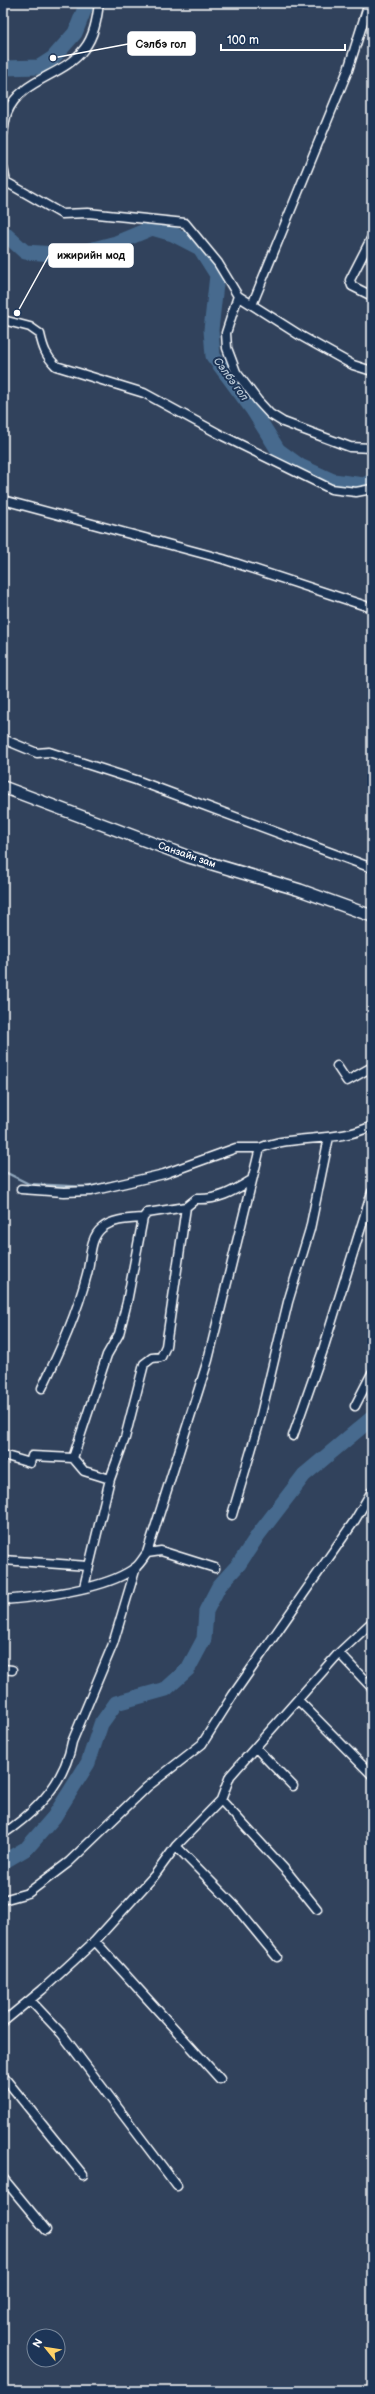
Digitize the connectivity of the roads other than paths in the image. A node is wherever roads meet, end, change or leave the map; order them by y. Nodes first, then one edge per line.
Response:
1 (99, 3) edge
2 (369, 3) edge
3 (3, 134) edge
4 (3, 167) edge
5 (372, 237) edge
6 (238, 296) junction
7 (372, 296) edge
8 (252, 305) junction
9 (3, 320) edge
10 (372, 371) edge
11 (372, 448) edge
12 (372, 490) edge
13 (3, 500) edge
14 (372, 608) edge
15 (3, 739) edge
16 (3, 787) edge
17 (372, 868) edge
18 (372, 916) edge
19 (337, 1066) dead end
20 (372, 1067) edge
21 (372, 1126) edge
22 (329, 1137) junction
23 (260, 1148) junction
24 (250, 1181) junction
25 (21, 1189) dead end
26 (372, 1192) edge
27 (186, 1207) junction
28 (143, 1218) junction
29 (372, 1373) edge
30 (42, 1388) dead end
31 (355, 1406) dead end
32 (293, 1436) dead end
33 (3, 1454) edge
34 (73, 1458) junction
35 (110, 1479) junction
36 (372, 1491) edge
37 (232, 1515) dead end
38 (147, 1553) junction
39 (3, 1560) edge
40 (88, 1566) junction
41 (136, 1567) junction
42 (216, 1568) dead end
43 (84, 1587) junction
44 (3, 1600) edge
45 (372, 1622) edge
46 (339, 1653) junction
47 (3, 1668) edge
48 (12, 1670) dead end
49 (372, 1688) edge
50 (298, 1700) junction
51 (256, 1748) junction
52 (372, 1775) edge
53 (293, 1786) dead end
54 (221, 1800) junction
55 (3, 1834) edge
56 (176, 1846) junction
57 (3, 1900) edge
58 (317, 1909) dead end
59 (95, 1940) junction
60 (277, 1957) dead end
61 (30, 2000) junction
62 (3, 2022) edge
63 (3, 2076) edge
64 (220, 2079) dead end
65 (83, 2175) dead end
66 (3, 2178) edge
67 (176, 2186) dead end
68 (46, 2230) dead end

1 - 3 street
2 - 8 street
4 - 6 street
5 - 7 street
6 - 8 street
6 - 11 street
8 - 10 street
9 - 12 street
13 - 14 street
15 - 17 street
16 - 18 main road, Санзайн зам
19 - 20 street
21 - 22 street
22 - 23 street
22 - 37 street
23 - 24 street
23 - 25 street
24 - 27 street
24 - 38 street
26 - 32 street
27 - 28 street
27 - 35 street
28 - 30 street
28 - 34 street
29 - 31 street
33 - 34 street
34 - 35 street
35 - 40 street
36 - 57 street
38 - 41 street
38 - 42 street
39 - 40 street
40 - 43 street
41 - 43 street
41 - 55 street
43 - 44 street
45 - 46 street
46 - 49 street
46 - 50 street
47 - 48 street
50 - 51 street
50 - 52 street
51 - 53 street
51 - 54 street
54 - 56 street
54 - 58 street
56 - 59 street
56 - 60 street
59 - 61 street
59 - 64 street
61 - 62 street
61 - 67 street
63 - 65 street
66 - 68 street

